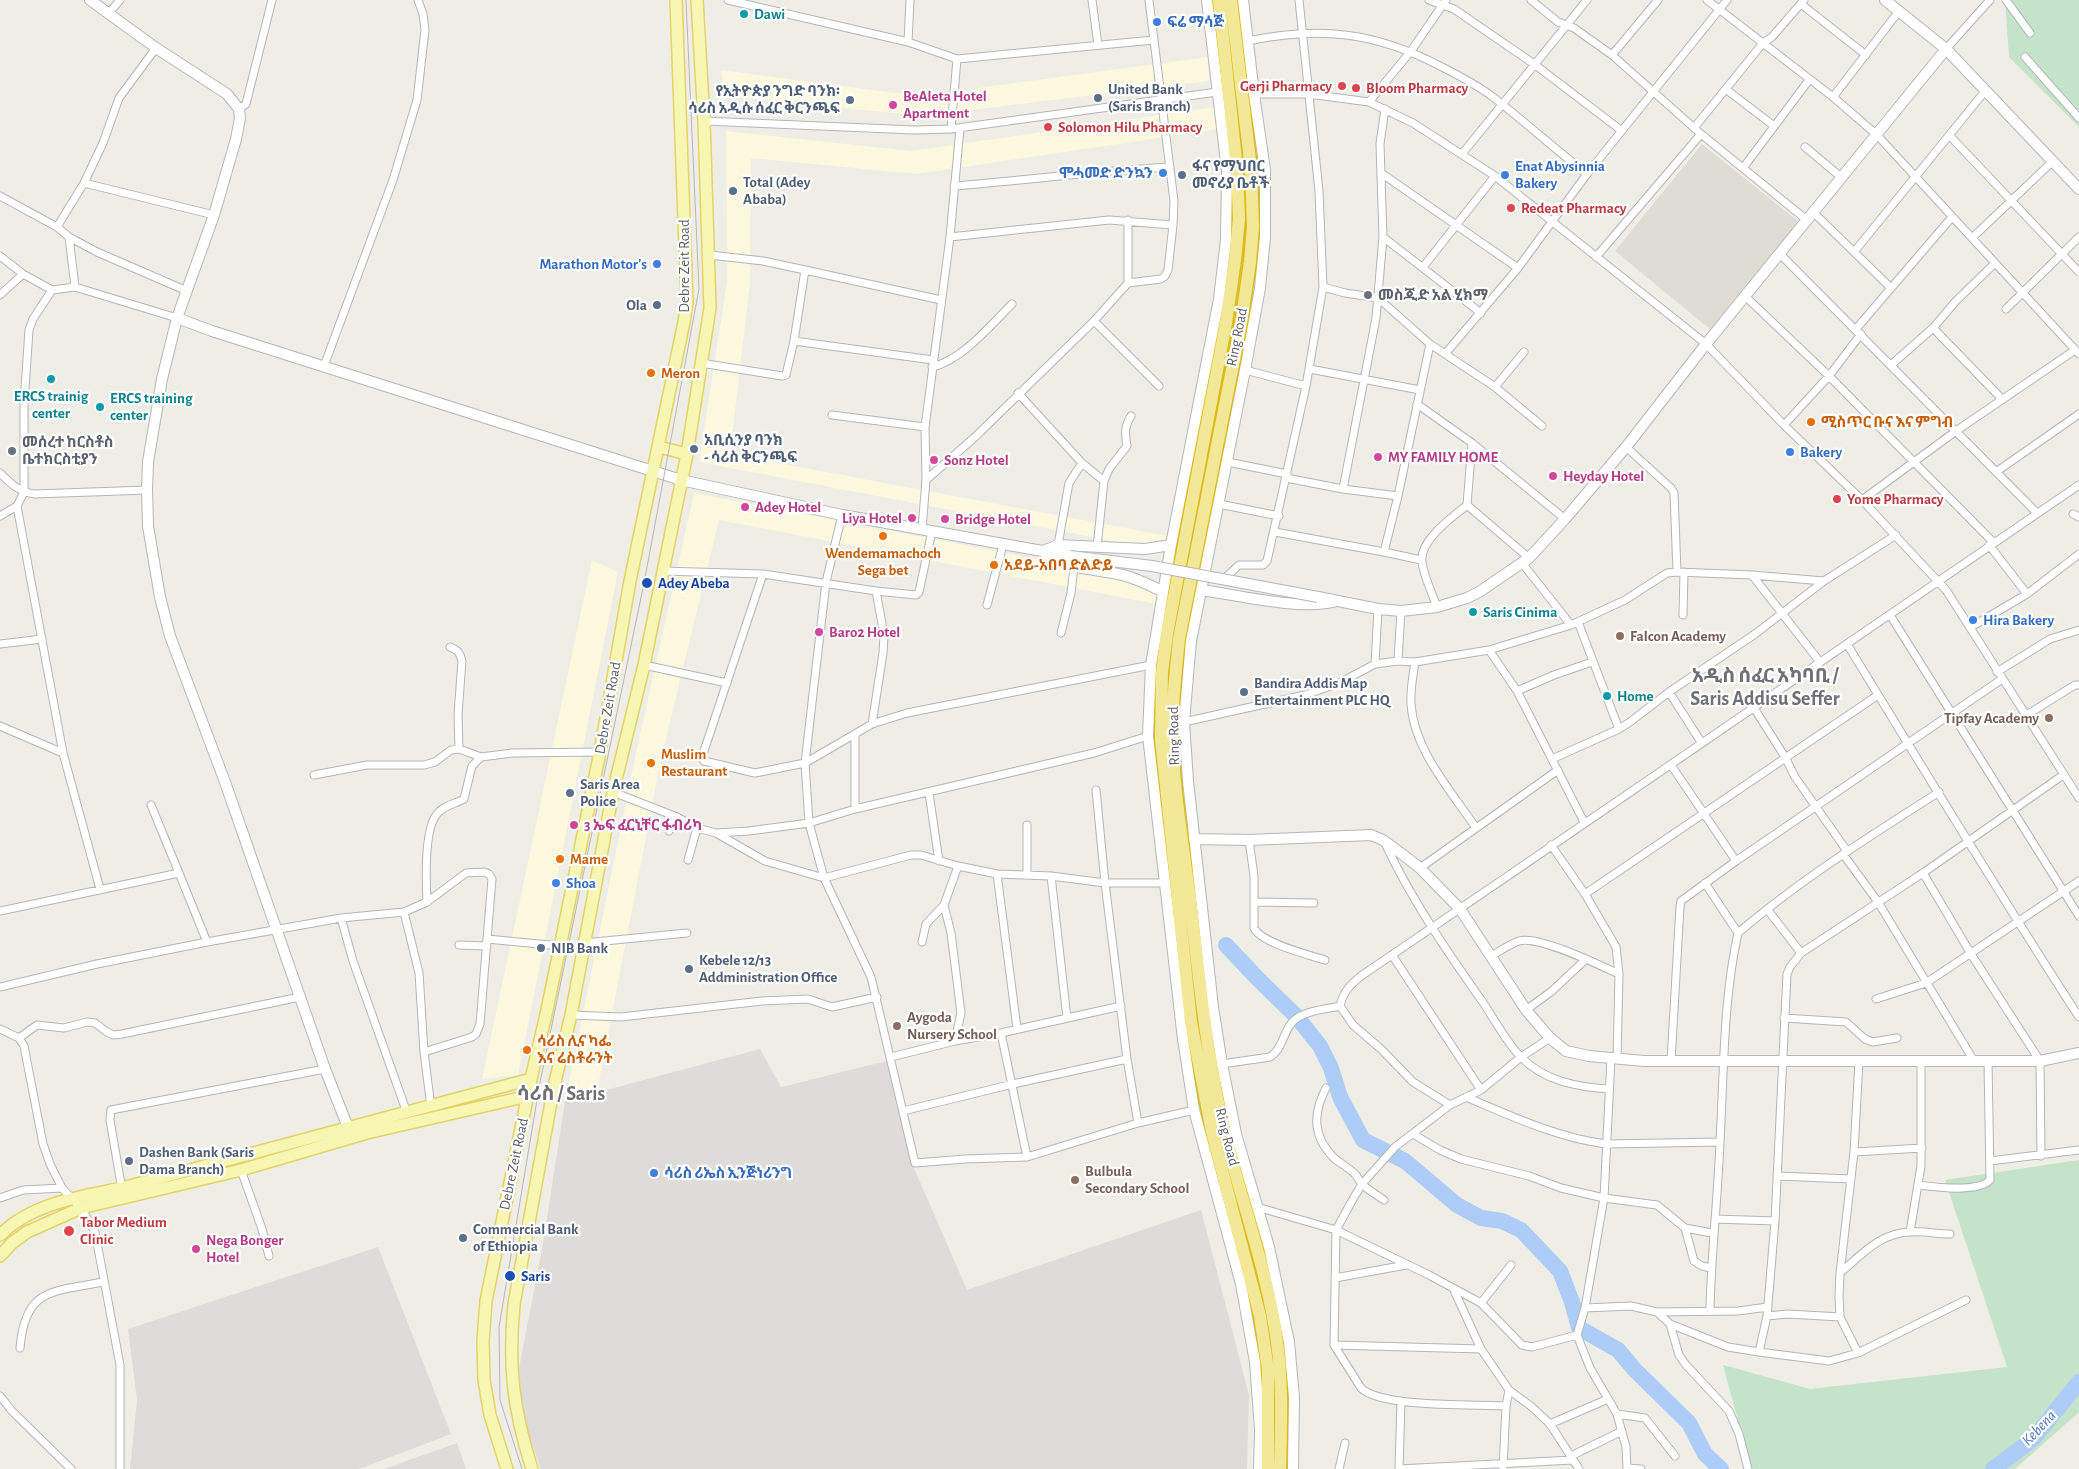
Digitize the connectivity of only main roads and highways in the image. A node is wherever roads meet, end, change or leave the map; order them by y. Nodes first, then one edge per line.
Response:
1 (676, 0) edge
2 (697, 0) edge
3 (1219, 0) edge
4 (1231, 0) edge
5 (659, 448) junction
6 (686, 454) junction
7 (530, 1079) junction
8 (528, 1096) junction
9 (350, 1133) junction
10 (124, 1192) junction
11 (0, 1235) edge
12 (0, 1256) edge
13 (507, 1469) edge
14 (532, 1469) edge
15 (1268, 1469) edge
16 (1280, 1469) edge

1 - 5 main road, Debre Zeit Road
2 - 6 main road, Debre Zeit Road
3 - 15 highway, Ring Road
4 - 16 highway, Ring Road
5 - 6 main road
5 - 7 main road, Debre Zeit Road
6 - 14 main road, Debre Zeit Road
7 - 8 main road, Debre Zeit Road
7 - 9 main road
8 - 9 main road
8 - 13 main road, Debre Zeit Road
9 - 10 main road
9 - 10 main road
10 - 11 main road
10 - 12 main road

